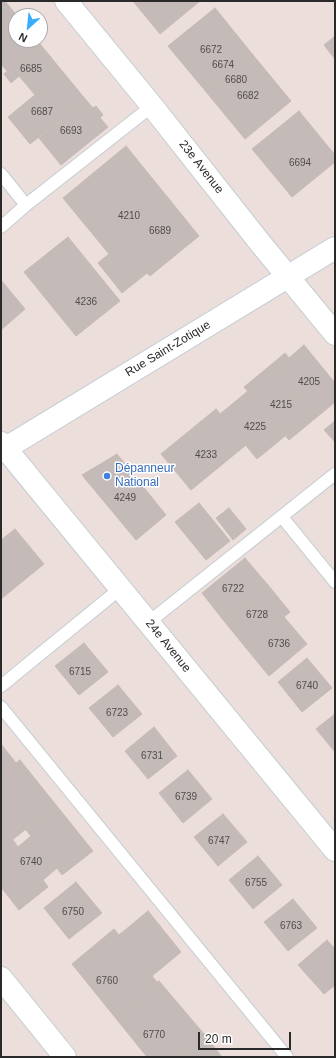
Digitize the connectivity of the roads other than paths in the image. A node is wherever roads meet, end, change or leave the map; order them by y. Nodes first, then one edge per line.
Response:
1 (66, 1) edge
2 (152, 106) junction
3 (1, 174) edge
4 (26, 205) junction
5 (1, 227) edge
6 (335, 248) edge
7 (288, 276) junction
8 (335, 334) edge
9 (2, 447) edge
10 (335, 474) edge
11 (282, 517) junction
12 (335, 582) edge
13 (121, 588) junction
14 (149, 622) junction
15 (1, 686) edge
16 (1, 708) edge
17 (335, 850) edge
18 (1, 978) edge
19 (65, 1057) edge
20 (287, 1057) edge

1 - 2 street, 23e Avenue
2 - 4 lane
2 - 7 street, 23e Avenue
3 - 4 lane
4 - 5 lane
6 - 7 street, Rue Saint-Zotique
7 - 8 street, 23e Avenue
7 - 9 street, Rue Saint-Zotique
9 - 13 street, 24e Avenue
10 - 11 lane
11 - 12 lane
11 - 14 lane
13 - 14 street, 24e Avenue
13 - 15 lane
14 - 17 street, 24e Avenue
16 - 20 lane
18 - 19 street

